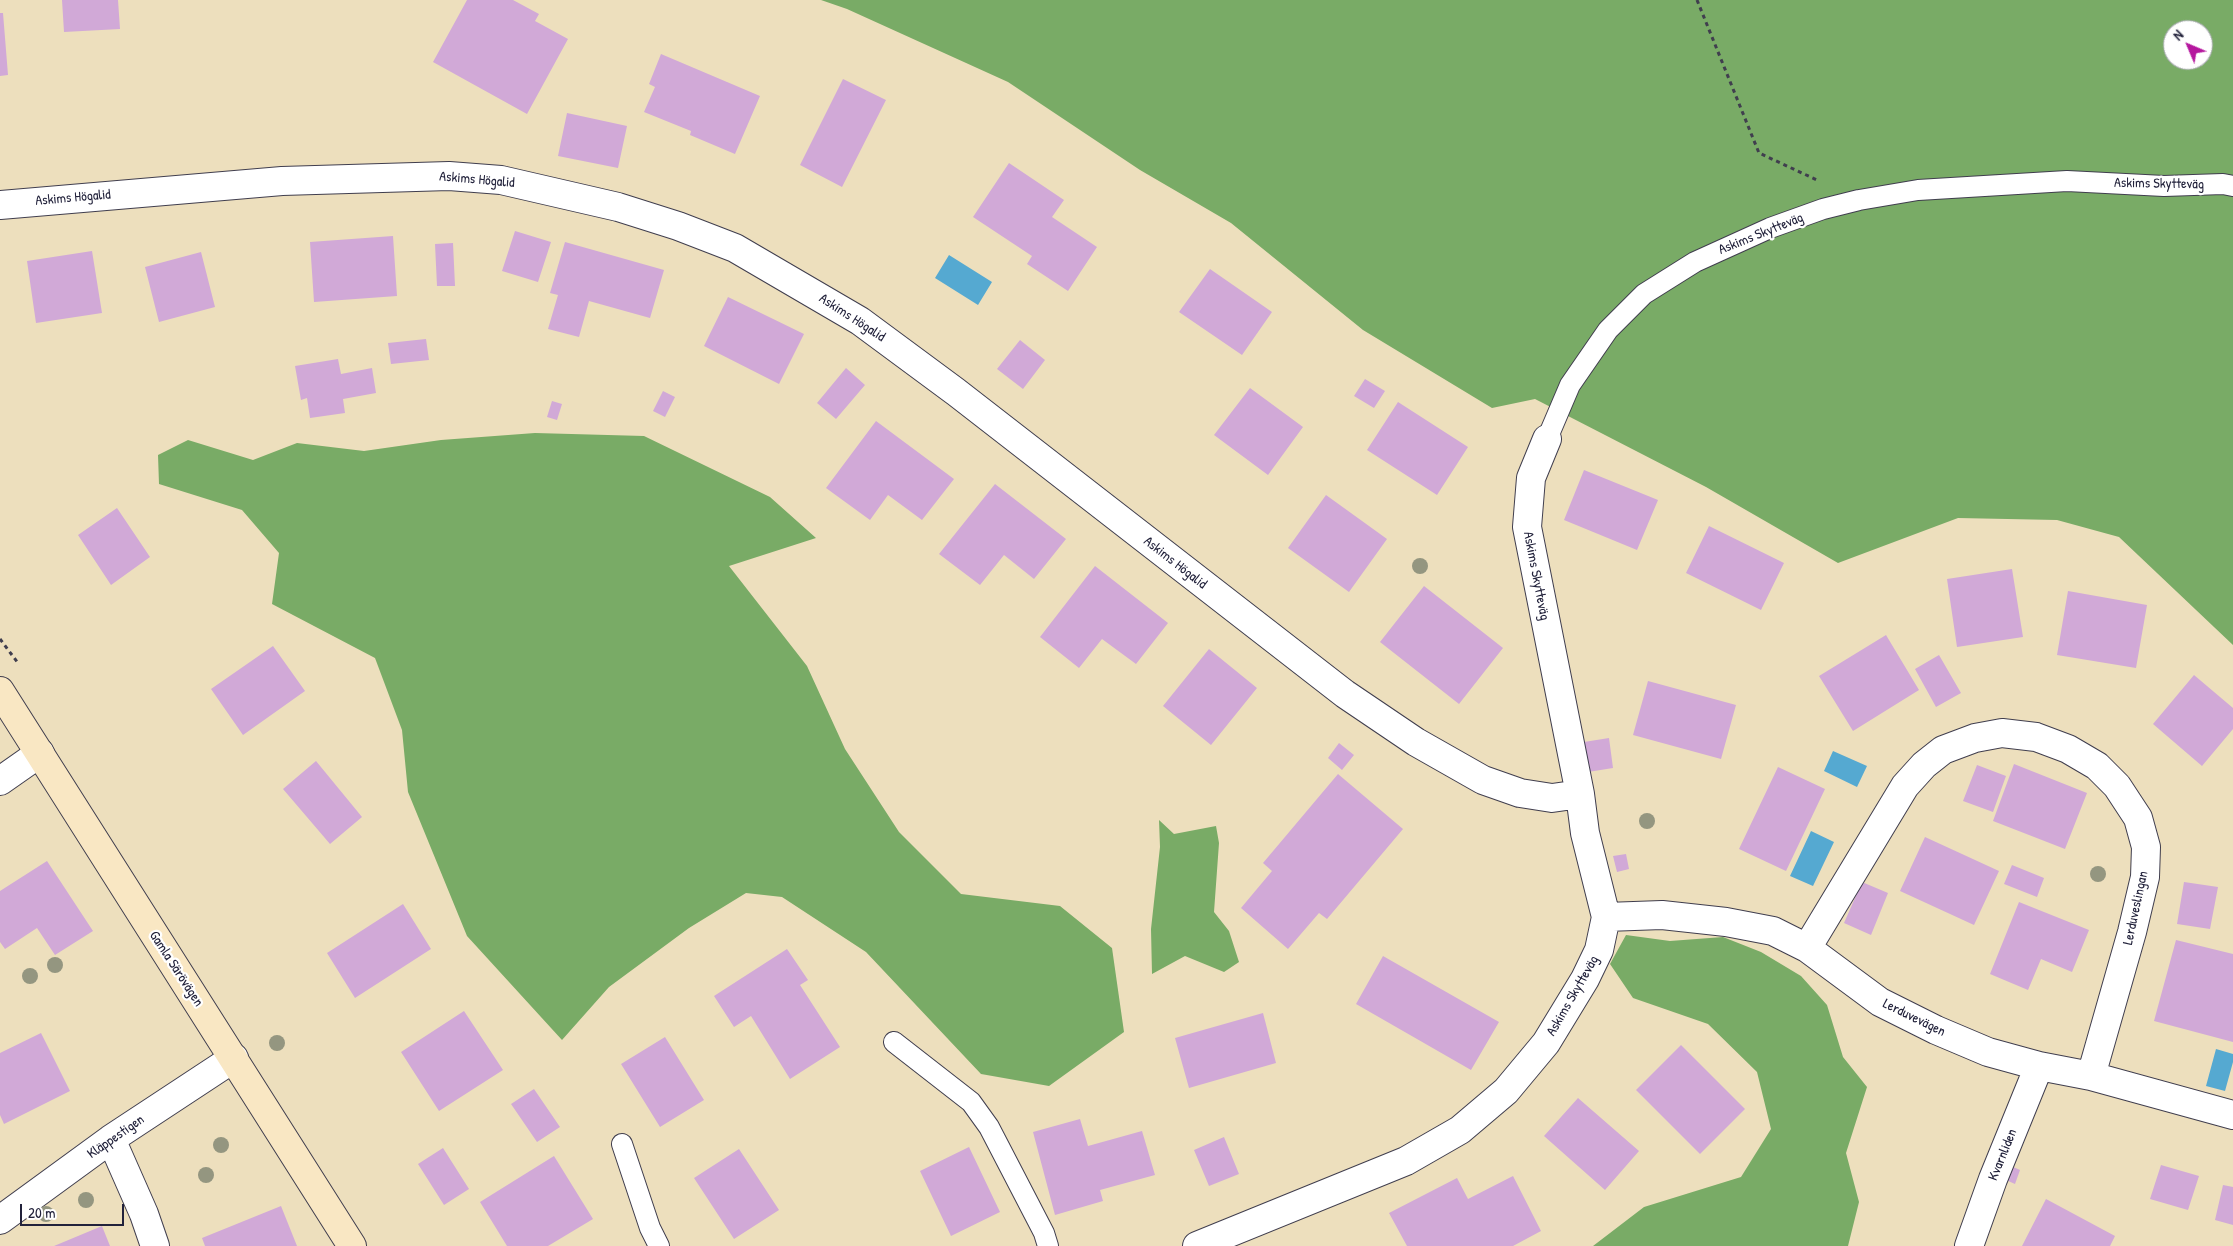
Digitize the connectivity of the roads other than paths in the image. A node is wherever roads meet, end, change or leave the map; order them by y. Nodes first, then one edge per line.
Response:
1 (2233, 186) edge
2 (0, 205) edge
3 (1547, 439) joint
4 (0, 691) edge
5 (40, 753) junction
6 (0, 781) edge
7 (1580, 794) junction
8 (1606, 916) junction
9 (1807, 948) junction
10 (894, 1042) dead end
11 (234, 1058) junction
12 (2039, 1066) junction
13 (2091, 1076) junction
14 (2233, 1115) edge
15 (111, 1139) junction
16 (622, 1144) dead end
17 (0, 1220) edge
18 (156, 1246) edge
19 (352, 1246) edge
20 (659, 1246) edge
21 (1048, 1246) edge
22 (1197, 1246) edge
23 (1969, 1246) edge

1 - 3 lane, Askims Skytteväg
2 - 7 street, Askims Högalid
3 - 7 street, Askims Skytteväg
4 - 5 street, Gamla Särövägen
5 - 6 street
5 - 11 street, Gamla Särövägen
7 - 8 street, Askims Skytteväg
8 - 9 street, Lerduvevägen
8 - 22 street, Askims Skytteväg
9 - 12 street, Lerduvevägen
9 - 13 street, Lerduveslingan
10 - 21 lane
11 - 15 street, Kläppestigen
11 - 19 street, Gamla Särövägen
12 - 13 street, Lerduvevägen
12 - 23 street, Kvarnliden
13 - 14 street, Lerduvevägen
15 - 17 street, Kläppestigen
15 - 18 street
16 - 20 lane

